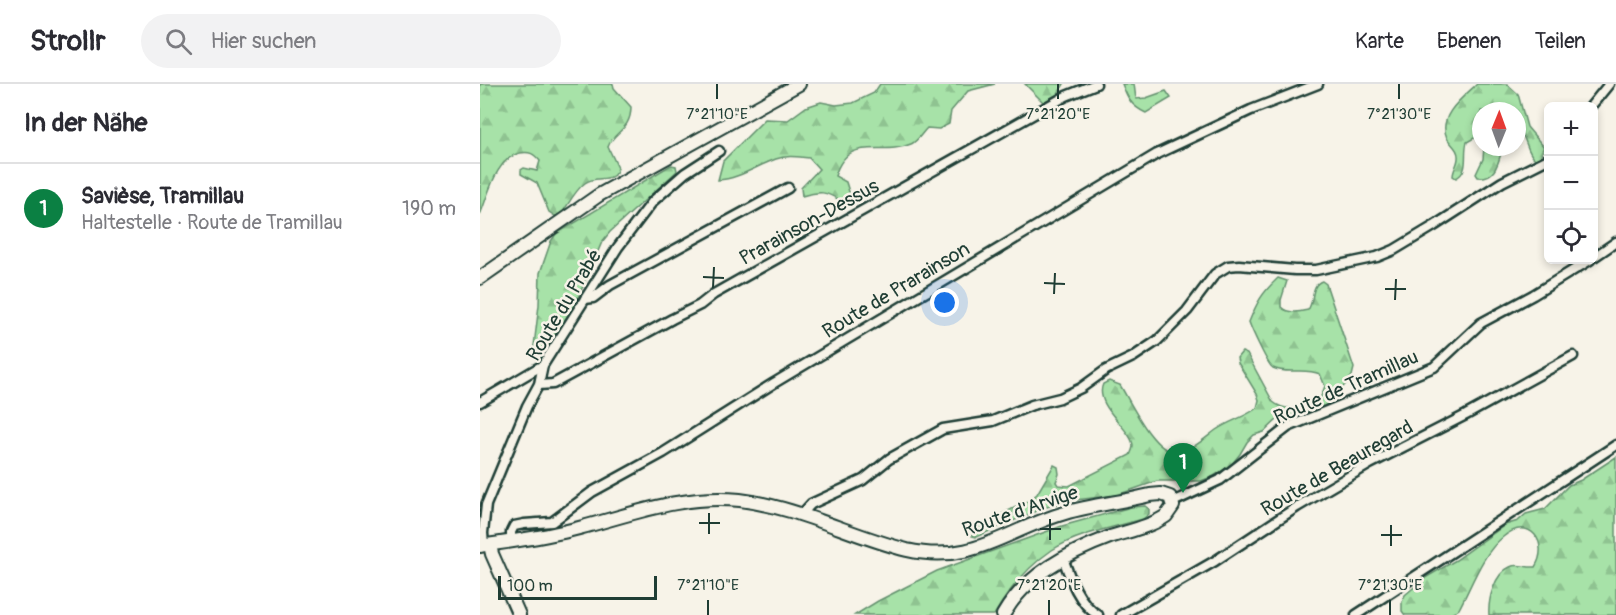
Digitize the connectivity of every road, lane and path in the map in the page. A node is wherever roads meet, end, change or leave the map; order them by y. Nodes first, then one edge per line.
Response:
1 (799, 84) edge
2 (1096, 84) edge
3 (1318, 84) edge
4 (1609, 84) edge
5 (1595, 102) edge
6 (719, 151) dead end
7 (1544, 161) edge
8 (788, 188) dead end
9 (1616, 242) edge
10 (1598, 254) edge
11 (1582, 264) edge
12 (480, 278) edge
13 (585, 299) junction
14 (1573, 356) dead end
15 (543, 365) junction
16 (538, 385) junction
17 (480, 402) edge
18 (1616, 445) edge
19 (1173, 502) junction
20 (801, 515) junction
21 (511, 541) junction
22 (485, 545) edge
23 (1063, 558) junction
24 (519, 615) edge
25 (1003, 615) edge
26 (1098, 615) edge
27 (1121, 615) edge
28 (1356, 615) edge

1 - 12 street
2 - 16 street, Prarainson-Dessus
3 - 21 street, Route de Prarainson
4 - 5 street
6 - 13 street, Route du Prabé
7 - 20 street
8 - 13 street
9 - 10 street, Route de Tramillau
11 - 19 street, Route de Tramillau
13 - 15 street, Route du Prabé
14 - 27 street, Route de Beauregard
15 - 16 street, Route du Prabé
15 - 17 street
16 - 22 street, Route du Prabé
18 - 28 street
19 - 20 street, Route d'Arvige
19 - 23 street
20 - 21 street, Route d'Arvige
21 - 22 street, Route d'Arvige
22 - 24 street
23 - 25 street
23 - 26 street

